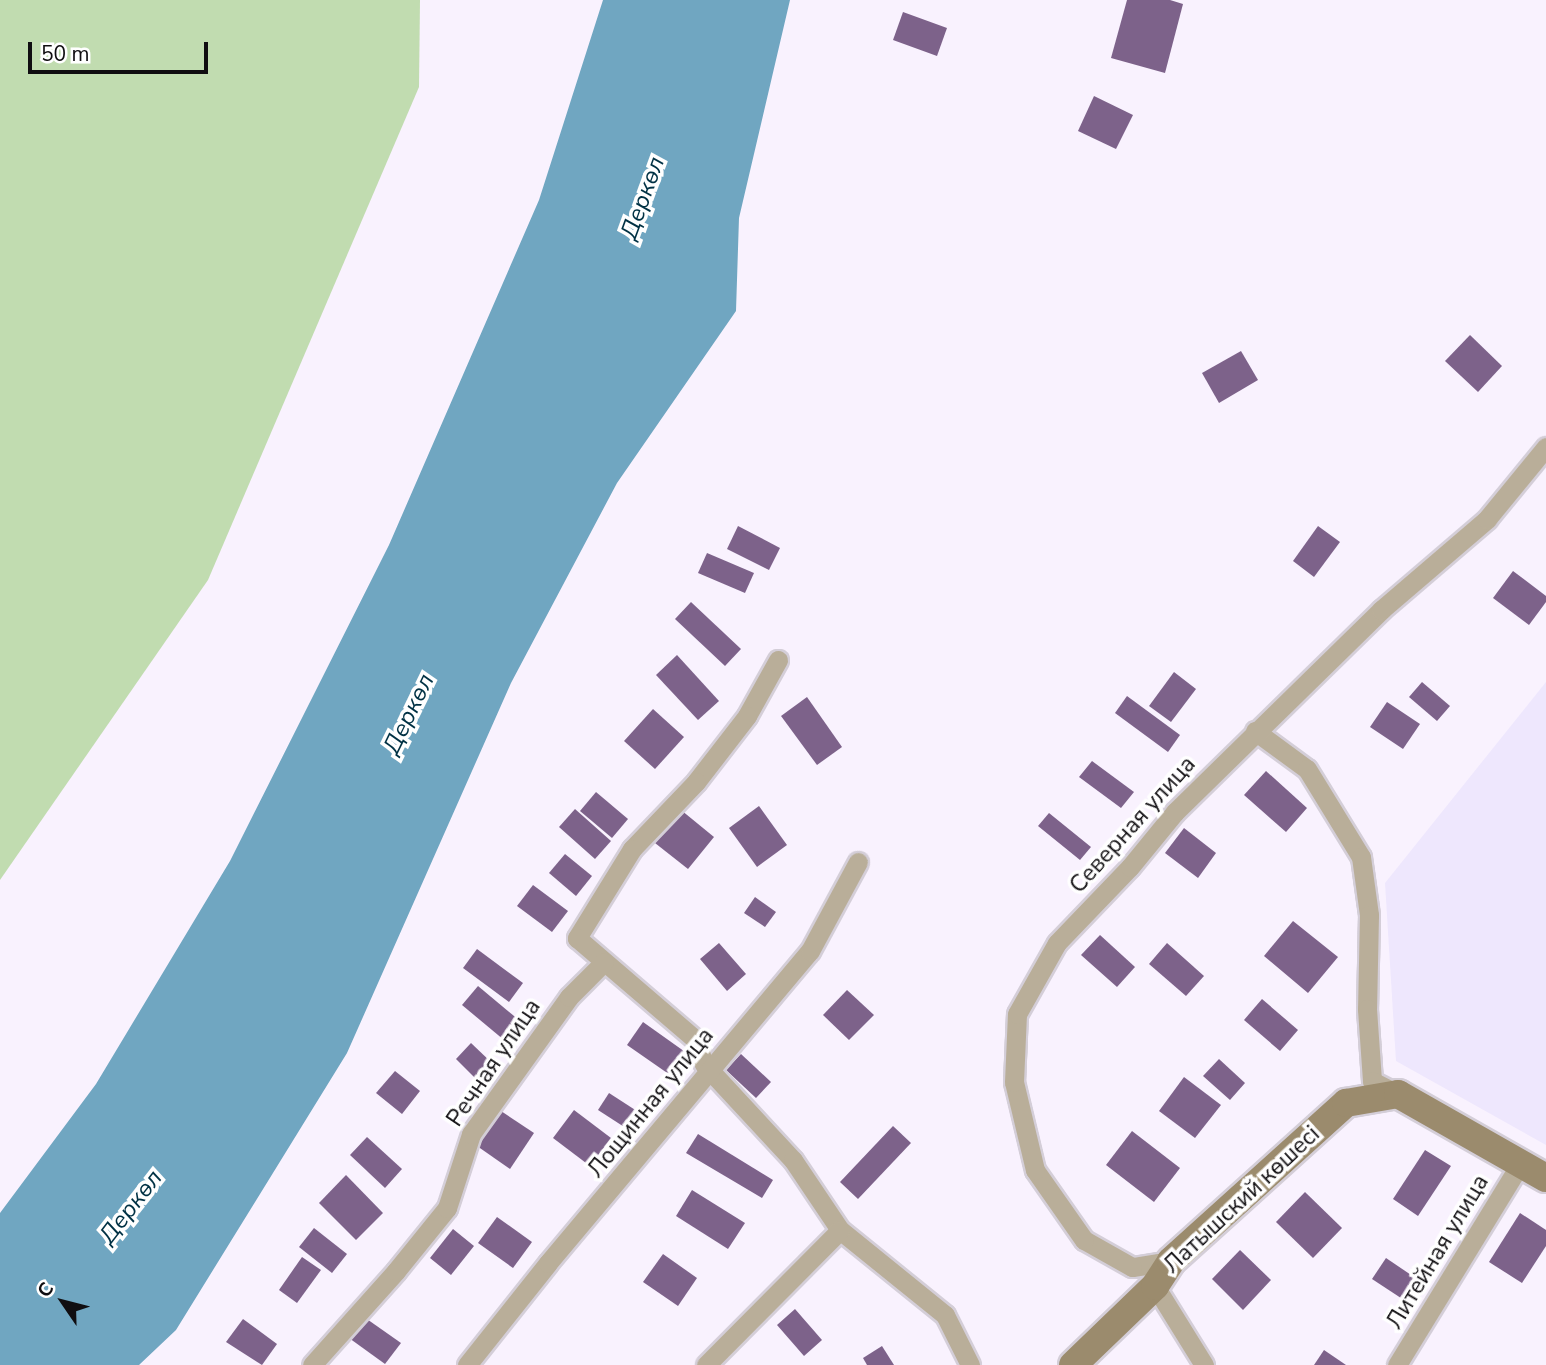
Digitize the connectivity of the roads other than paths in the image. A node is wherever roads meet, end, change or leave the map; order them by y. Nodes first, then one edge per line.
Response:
1 (1546, 447) edge
2 (778, 660) dead end
3 (1255, 731) junction
4 (858, 862) dead end
5 (604, 962) junction
6 (710, 1069) junction
7 (1398, 1094) junction
8 (1520, 1164) junction
9 (1546, 1178) edge
10 (840, 1230) junction
11 (1171, 1261) junction
12 (1155, 1286) junction
13 (312, 1365) edge
14 (467, 1365) edge
15 (706, 1365) edge
16 (970, 1365) edge
17 (1073, 1365) edge
18 (1204, 1365) edge
19 (1397, 1365) edge

1 - 3 street, Северная улица
2 - 5 street
3 - 7 street
3 - 11 street, Северная улица
4 - 6 street, Лощинная улица
5 - 6 street
5 - 13 street, Речная улица
6 - 10 street
6 - 14 street, Лощинная улица
7 - 8 street
7 - 11 street, Латышский көшесі
8 - 9 street
8 - 19 street, Литейная улица
10 - 15 street
10 - 16 street
11 - 12 street, Латышский көшесі
12 - 17 street, Латышский көшесі
12 - 18 street

